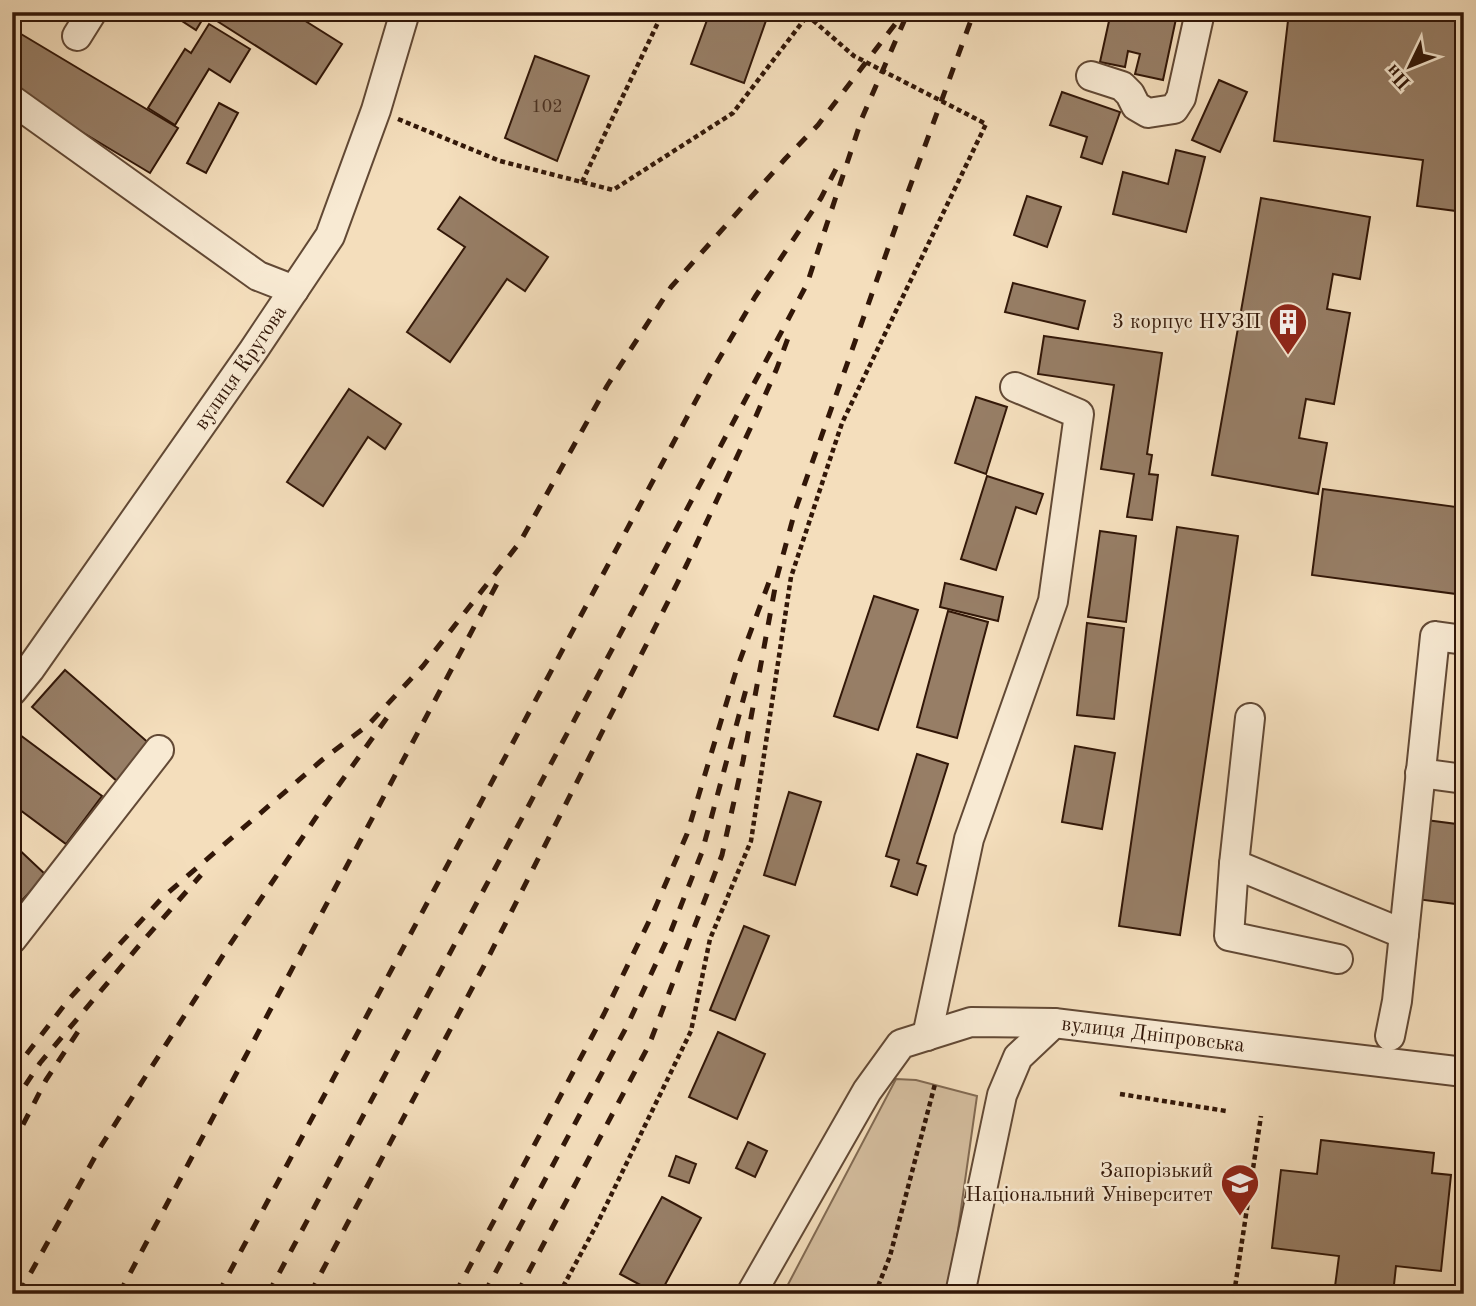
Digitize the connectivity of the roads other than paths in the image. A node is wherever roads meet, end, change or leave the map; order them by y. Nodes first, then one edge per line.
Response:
1 (92, 12) edge
2 (405, 12) edge
3 (1200, 12) edge
4 (77, 36) dead end
5 (1091, 76) dead end
6 (12, 100) edge
7 (295, 290) junction
8 (1015, 387) dead end
9 (1464, 640) edge
10 (12, 691) edge
11 (1250, 719) dead end
12 (159, 750) dead end
13 (1420, 773) junction
14 (1464, 779) edge
15 (1234, 864) junction
16 (1404, 934) junction
17 (12, 939) edge
18 (1338, 959) dead end
19 (1054, 1023) junction
20 (927, 1036) junction
21 (1390, 1036) dead end
22 (1464, 1072) edge
23 (751, 1294) edge
24 (960, 1294) edge

1 - 4 street
2 - 7 street, вулиця Кругова
3 - 5 street
6 - 7 street
7 - 10 street, вулиця Кругова
8 - 20 street
9 - 13 street
11 - 15 street
12 - 17 street
13 - 14 street
13 - 16 street
15 - 16 street
15 - 18 street
16 - 21 street
19 - 20 street, вулиця Дніпровська
19 - 22 street, вулиця Дніпровська
19 - 24 street
20 - 23 street, вулиця Дніпровська

